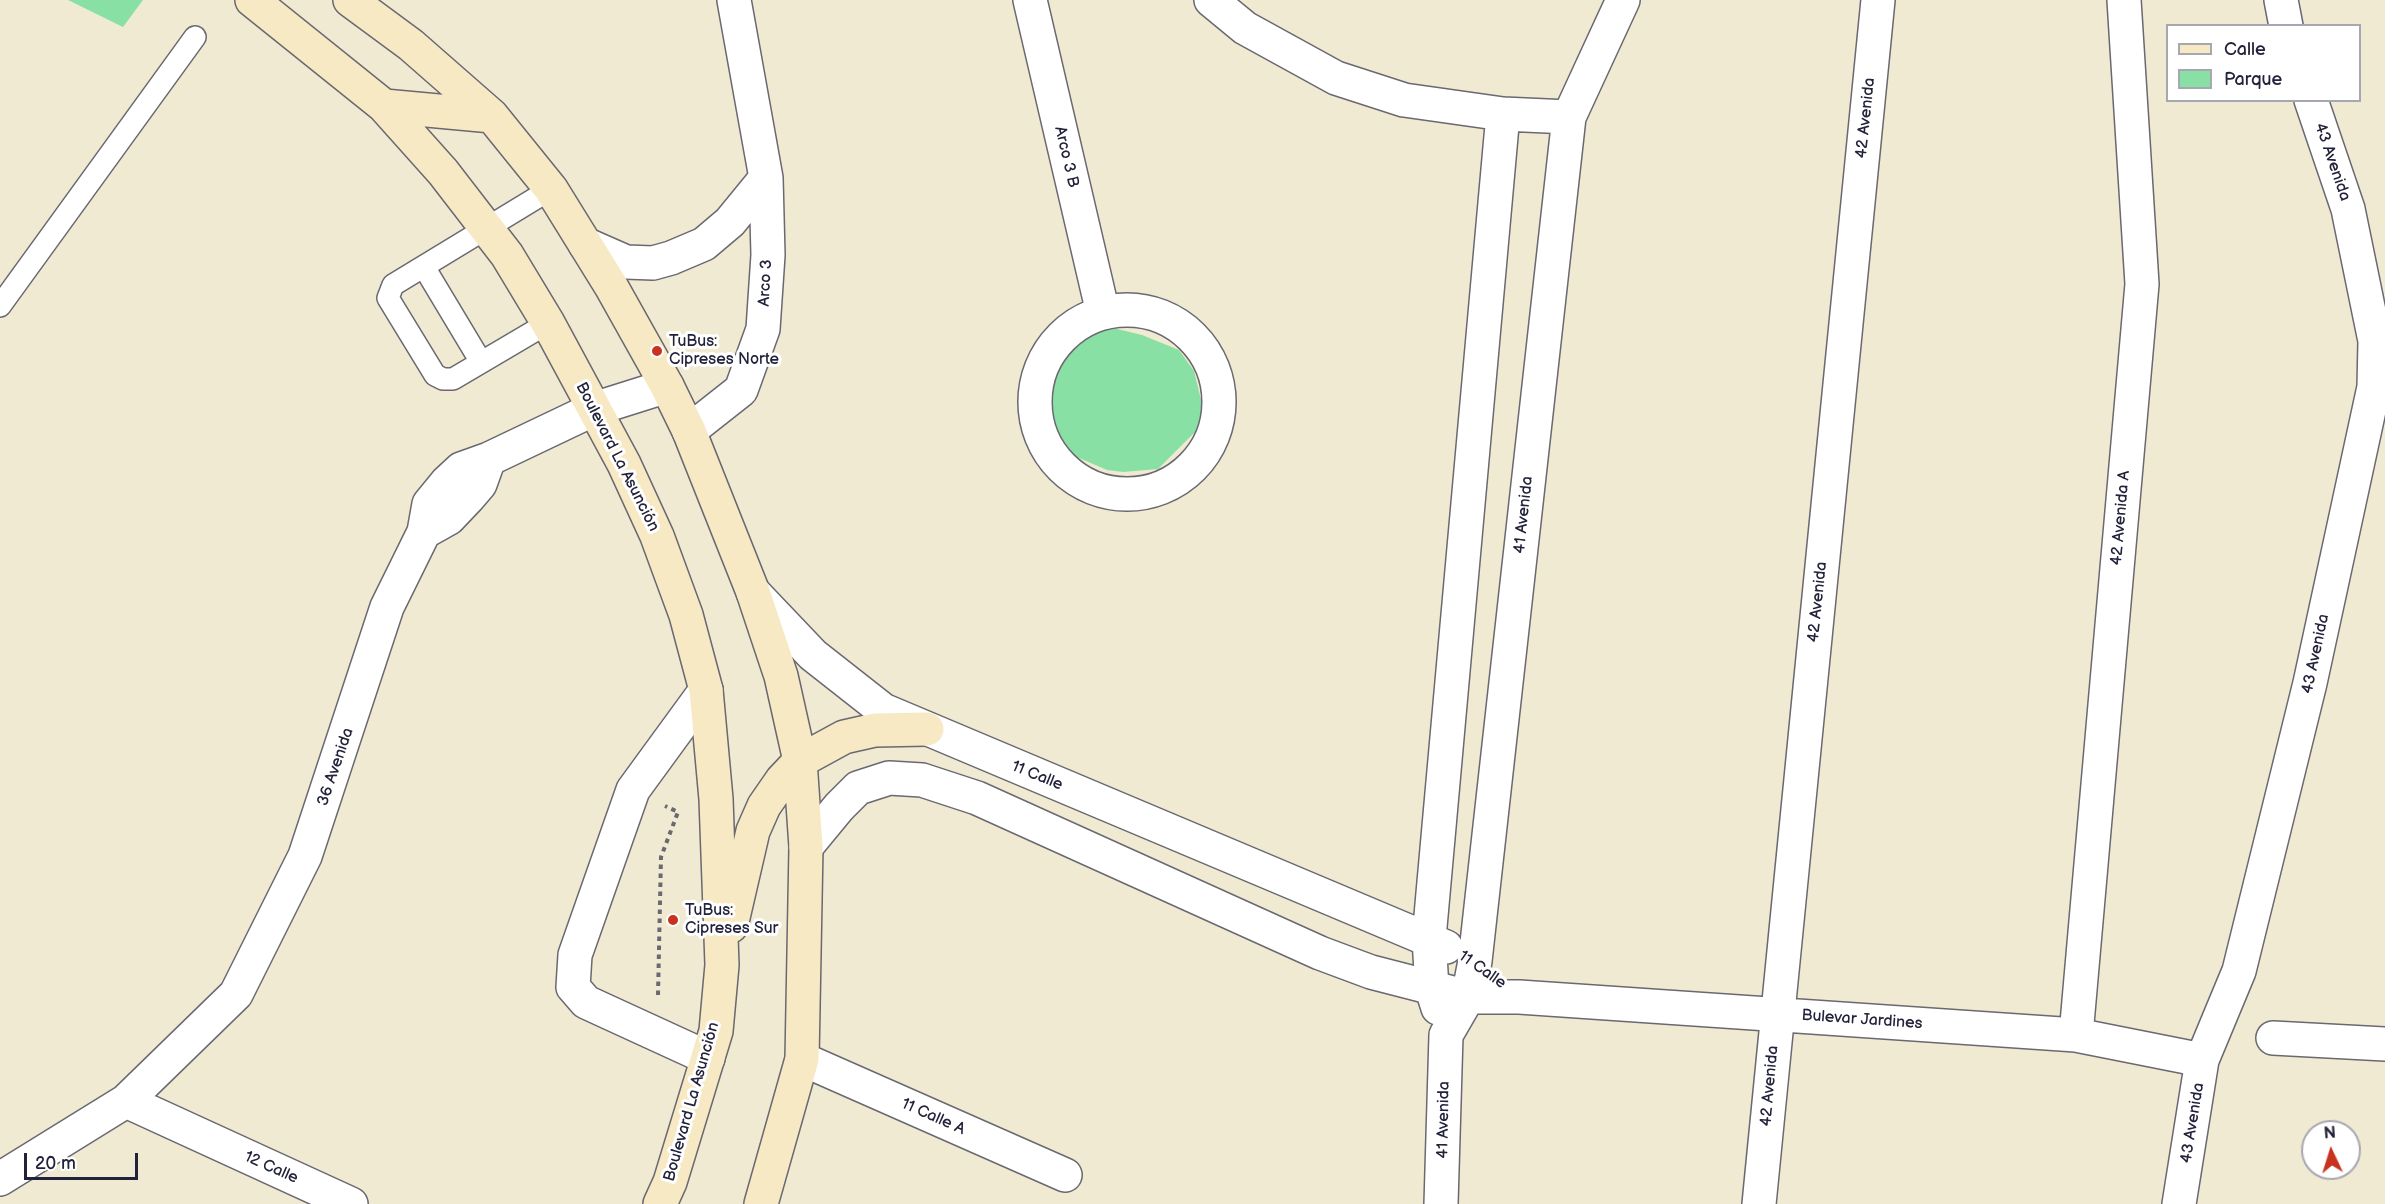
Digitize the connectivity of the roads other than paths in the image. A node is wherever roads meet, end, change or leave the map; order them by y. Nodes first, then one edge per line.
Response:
1 (252, 0) edge
2 (350, 0) edge
3 (735, 0) edge
4 (1030, 0) edge
5 (1211, 0) edge
6 (1623, 0) edge
7 (1878, 0) edge
8 (2124, 0) edge
9 (2281, 0) edge
10 (2286, 24) edge
11 (195, 37) dead end
12 (2312, 102) edge
13 (384, 106) junction
14 (1503, 114) junction
15 (492, 116) junction
16 (1569, 117) junction
17 (766, 178) junction
18 (551, 189) junction
19 (485, 227) junction
20 (585, 244) junction
21 (424, 267) junction
22 (0, 306) edge
23 (1103, 313) junction
24 (548, 323) junction
25 (481, 362) junction
26 (667, 386) junction
27 (594, 409) junction
28 (689, 431) junction
29 (753, 592) junction
30 (706, 690) junction
31 (927, 729) junction
32 (800, 761) junction
33 (806, 847) junction
34 (1429, 938) junction
35 (1475, 961) junction
36 (722, 965) junction
37 (1432, 989) junction
38 (1468, 997) junction
39 (1519, 997) junction
40 (1777, 1014) junction
41 (1446, 1035) junction
42 (2076, 1035) junction
43 (2272, 1038) dead end
44 (2385, 1044) edge
45 (708, 1058) junction
46 (802, 1059) junction
47 (2202, 1060) junction
48 (126, 1101) junction
49 (1065, 1175) dead end
50 (0, 1179) edge
51 (351, 1204) edge
52 (660, 1204) edge
53 (760, 1204) edge
54 (1441, 1204) edge
55 (1759, 1204) edge
56 (2179, 1204) edge

1 - 13 main road, Boulevard La Asunción
2 - 15 main road
3 - 17 street, Arco 3
4 - 23 street, Arco 3 B
5 - 14 street
6 - 16 street, 41 Avenida
7 - 40 street, 42 Avenida
8 - 42 street, 42 Avenida A
9 - 10 street
11 - 22 lane
12 - 47 street, 43 Avenida
13 - 15 main road
13 - 19 main road, Boulevard La Asunción
14 - 16 street
14 - 34 street, 41 Avenida
15 - 18 main road
16 - 35 street, 41 Avenida
17 - 20 street
17 - 28 street, Arco 3
18 - 19 lane
18 - 20 main road
19 - 21 lane
19 - 24 main road, Boulevard La Asunción
20 - 26 main road
21 - 25 lane
21 - 25 lane
23 - 23 street
24 - 25 lane
24 - 27 main road, Boulevard La Asunción
26 - 27 street
26 - 28 main road
27 - 30 main road, Boulevard La Asunción
27 - 48 street, 36 Avenida
28 - 29 main road
29 - 31 street, 11 Calle
29 - 32 main road
30 - 36 main road, Boulevard La Asunción
30 - 45 street
31 - 32 main road
31 - 34 street, 11 Calle
32 - 33 main road
32 - 36 main road
33 - 37 street, 11 Calle
33 - 46 main road
34 - 35 street, 11 Calle
34 - 37 street, 41 Avenida
35 - 38 street, 41 Avenida
35 - 39 street, 11 Calle
36 - 45 main road, Boulevard La Asunción
37 - 38 street, 11 Calle
37 - 41 street, 41 Avenida
38 - 39 street, 11 Calle
38 - 41 street, 41 Avenida
39 - 40 street, Bulevar Jardines
40 - 42 street, Bulevar Jardines
40 - 55 street, 42 Avenida
41 - 54 street, 41 Avenida
42 - 47 street, Bulevar Jardines
43 - 44 street
45 - 52 main road, Boulevard La Asunción
46 - 49 street, 11 Calle A
46 - 53 main road
47 - 56 street, 43 Avenida
48 - 50 street, 36 Avenida
48 - 51 street, 12 Calle

